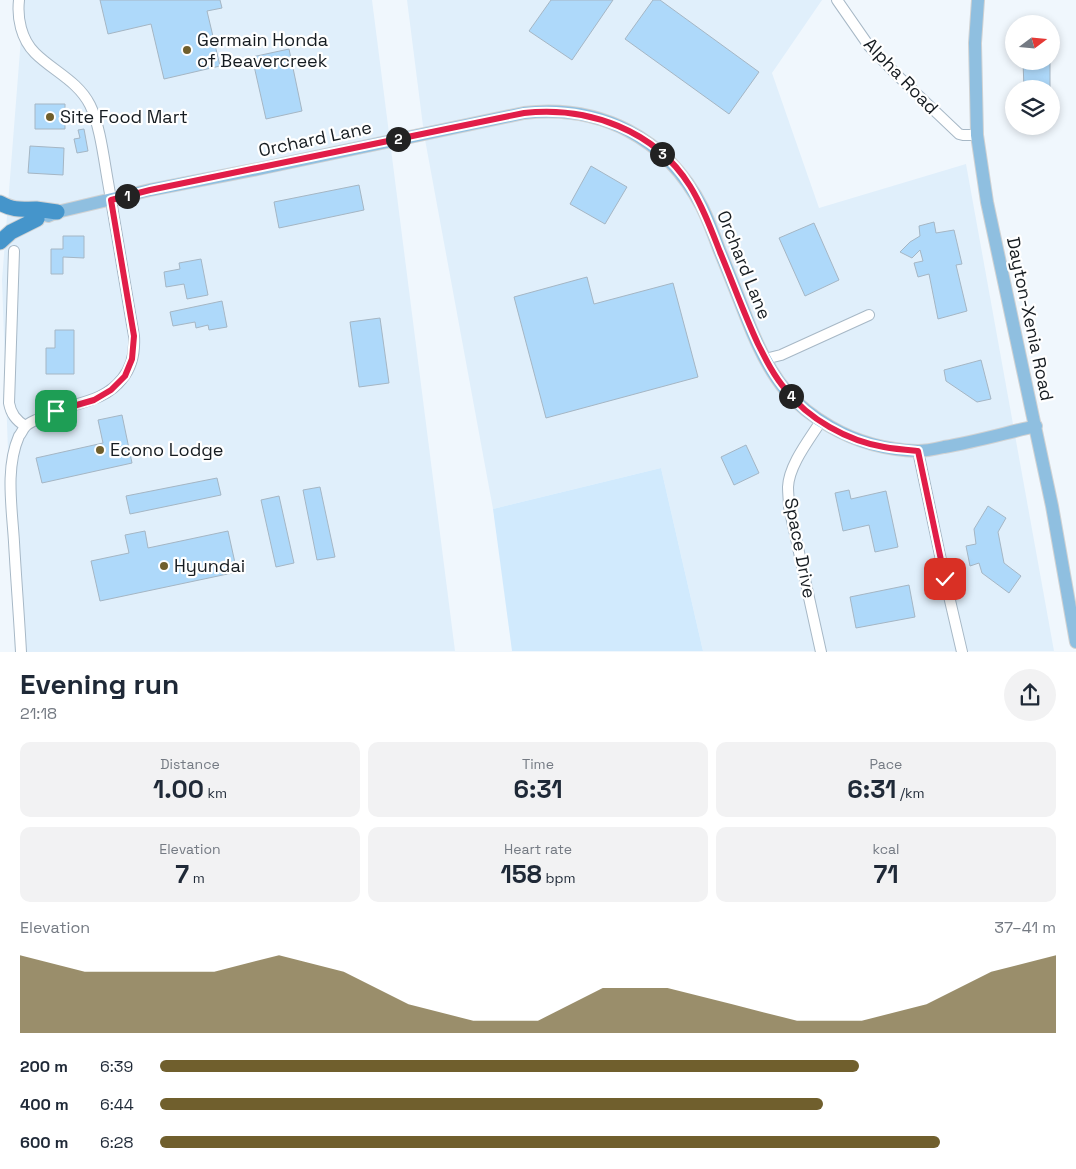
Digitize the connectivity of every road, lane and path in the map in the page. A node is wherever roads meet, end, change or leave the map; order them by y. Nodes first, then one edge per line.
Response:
1 (19, 0) edge
2 (837, 0) edge
3 (978, 0) edge
4 (977, 134) junction
5 (111, 200) junction
6 (0, 203) edge
7 (57, 212) junction
8 (37, 219) junction
9 (0, 228) edge
10 (0, 242) edge
11 (14, 251) dead end
12 (869, 314) dead end
13 (765, 359) junction
14 (821, 421) junction
15 (25, 426) junction
16 (1036, 426) junction
17 (918, 451) junction
18 (1076, 642) edge
19 (22, 652) edge
20 (821, 652) edge
21 (962, 652) edge

1 - 5 street
2 - 4 street, Alpha Road
3 - 4 main road, Dayton-Xenia Road
4 - 16 main road, Dayton-Xenia Road
5 - 7 main road, Orchard Lane
5 - 13 main road, Orchard Lane
5 - 15 street
6 - 7 highway
7 - 8 main road, Orchard Lane
8 - 9 main road, Orchard Lane
8 - 10 highway
11 - 15 street
12 - 13 street
13 - 14 main road, Orchard Lane
14 - 17 main road, Orchard Lane
14 - 20 street, Space Drive
15 - 19 street
16 - 17 main road, Orchard Lane
16 - 18 main road, Dayton-Xenia Road
17 - 21 street

